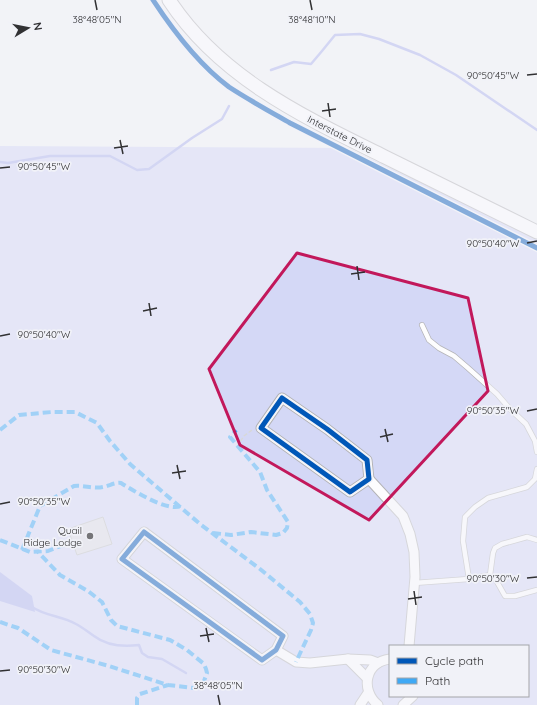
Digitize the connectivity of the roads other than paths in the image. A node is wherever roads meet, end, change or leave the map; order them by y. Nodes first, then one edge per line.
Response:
1 (169, 0) edge
2 (537, 232) edge
3 (422, 325) dead end
4 (537, 452) edge
5 (537, 469) edge
6 (369, 479) junction
7 (537, 540) edge
8 (490, 575) junction
9 (468, 579) junction
10 (414, 583) junction
11 (537, 590) edge
12 (407, 645) edge
13 (276, 650) junction
14 (348, 659) junction
15 (389, 659) edge
16 (378, 663) junction
17 (367, 678) junction
18 (368, 693) junction
19 (412, 697) edge
20 (360, 705) edge
21 (378, 705) edge
22 (404, 705) edge

1 - 2 main road, Interstate Drive
3 - 4 lane
5 - 9 lane
6 - 6 street
6 - 10 street
7 - 8 lane
8 - 9 lane
8 - 11 lane
9 - 10 lane
10 - 12 street
13 - 13 street
13 - 14 street
14 - 16 street
14 - 17 street
15 - 16 street
16 - 17 street
17 - 18 street
18 - 20 street
18 - 21 street
19 - 22 street

